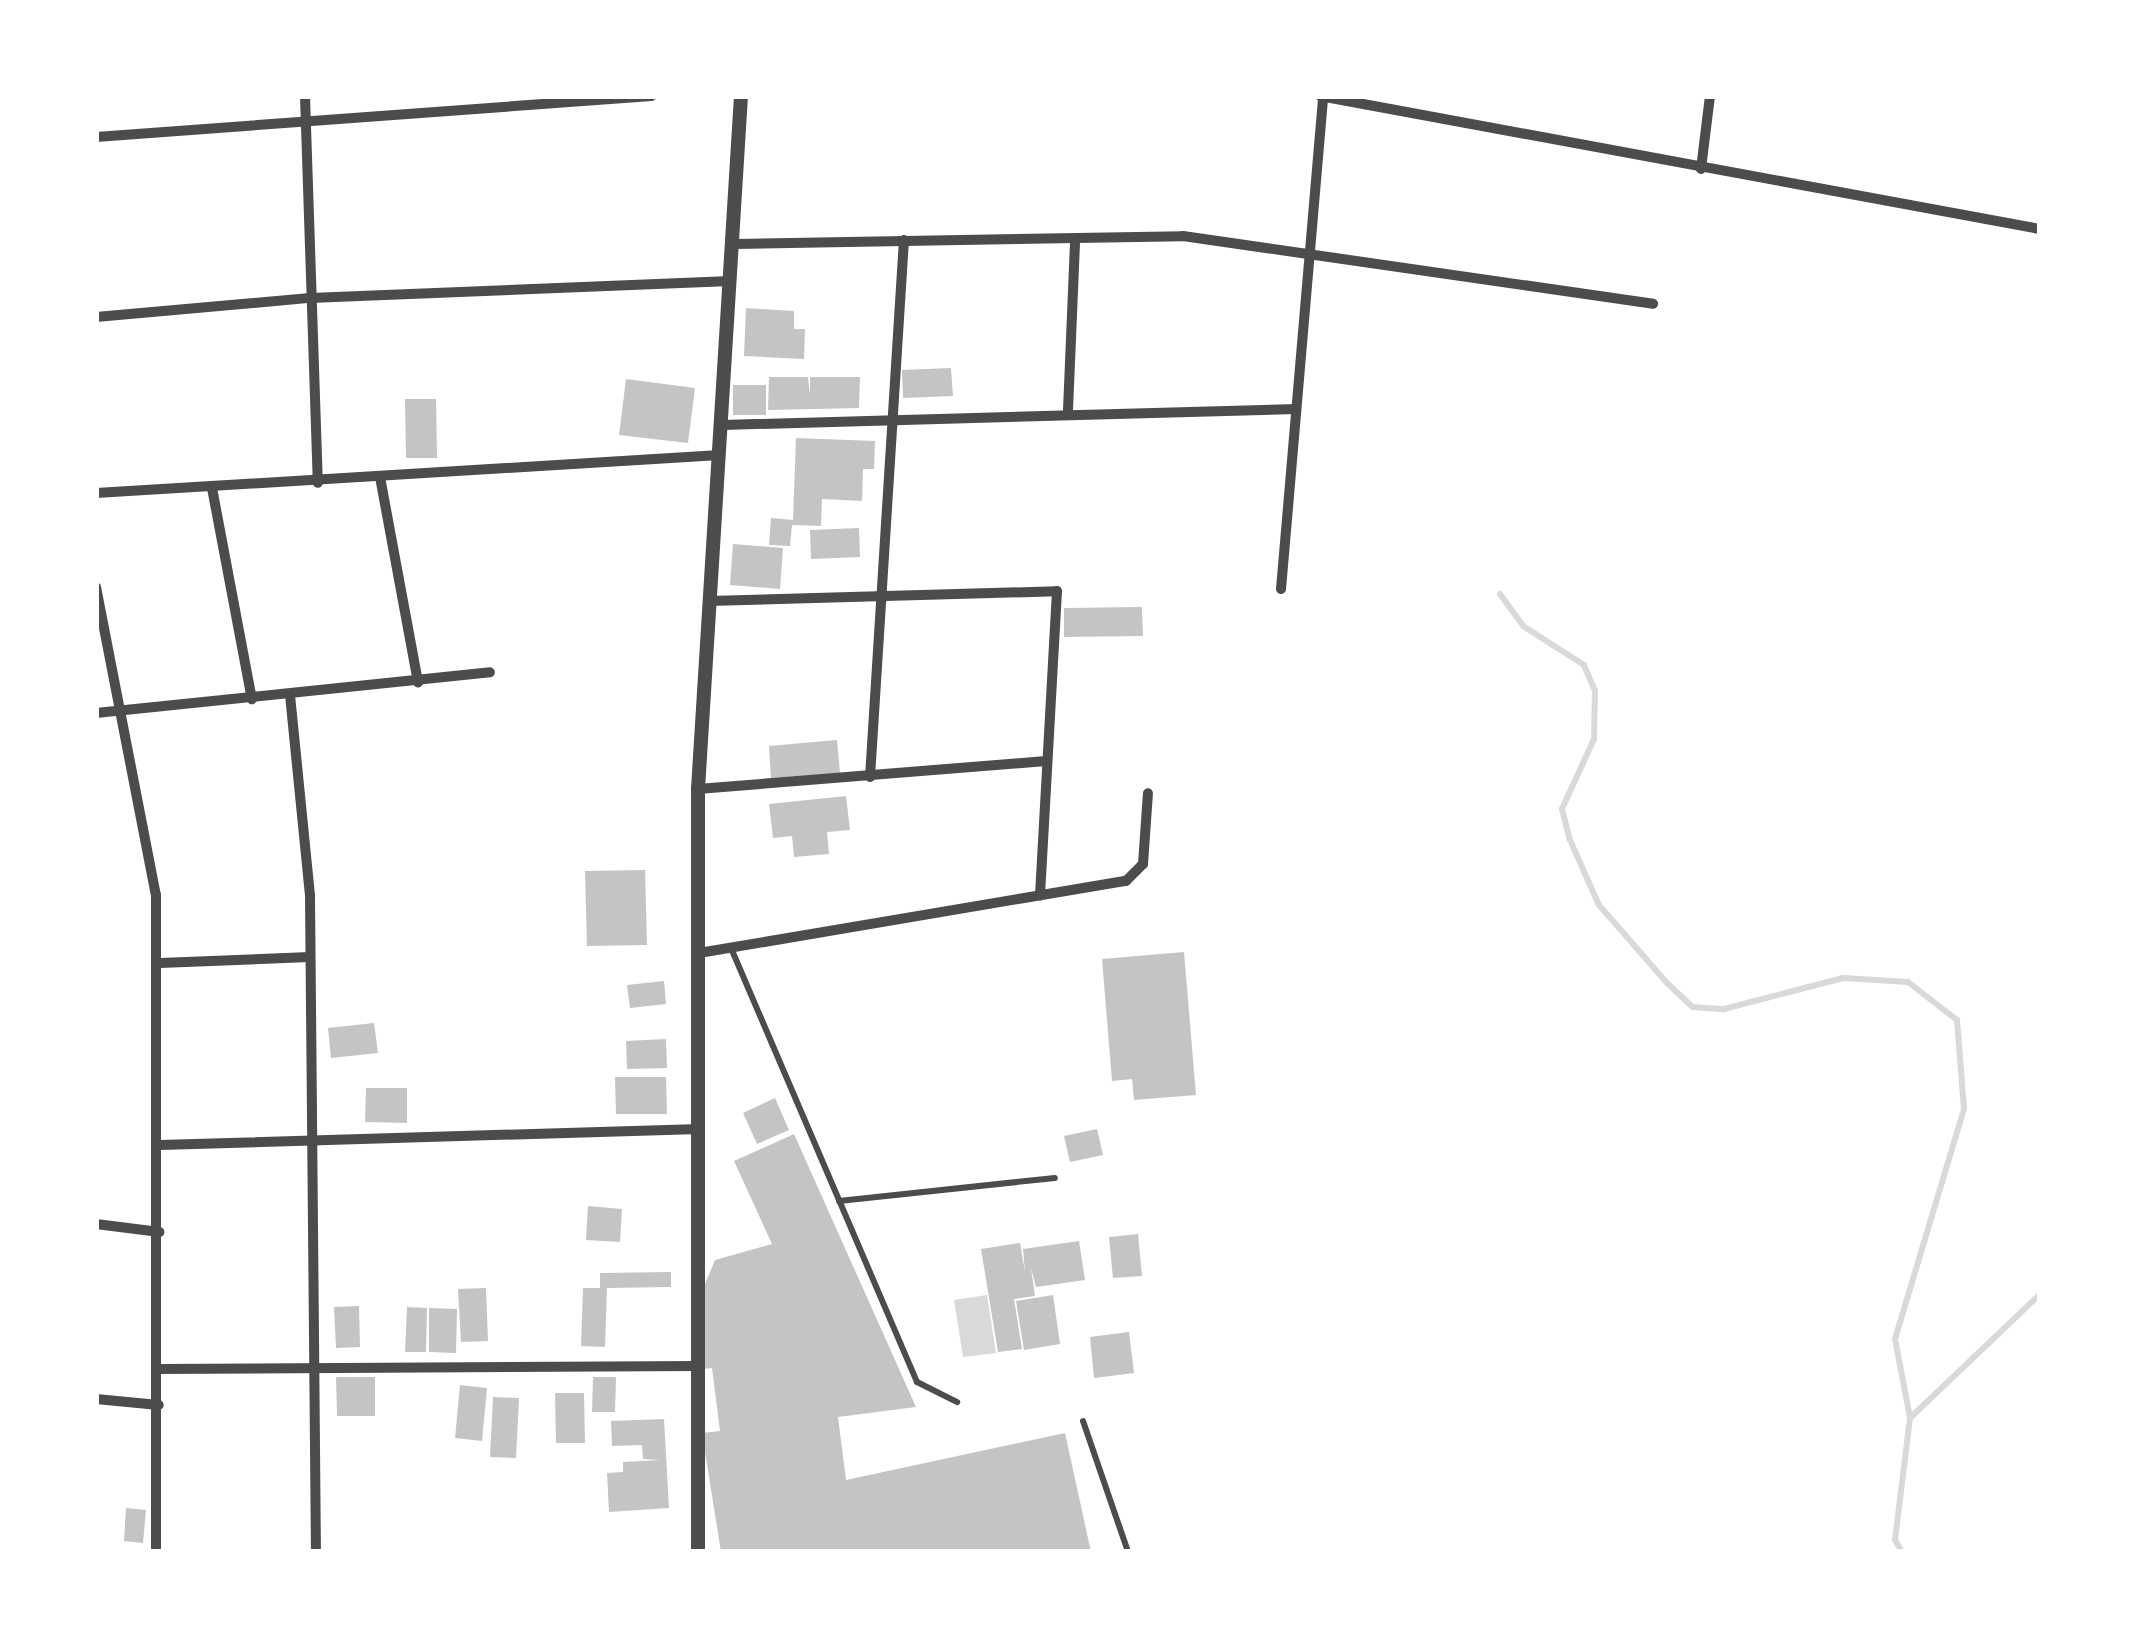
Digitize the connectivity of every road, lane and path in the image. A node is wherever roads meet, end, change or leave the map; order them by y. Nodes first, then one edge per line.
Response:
1 (304, 96) edge
2 (651, 96) edge
3 (741, 96) edge
4 (1322, 96) edge
5 (1710, 96) edge
6 (304, 116) junction
7 (96, 137) edge
8 (1701, 169) junction
9 (2040, 229) edge
10 (904, 240) junction
11 (1075, 243) junction
12 (735, 244) junction
13 (1311, 252) junction
14 (731, 281) junction
15 (310, 298) junction
16 (1653, 304) dead end
17 (96, 317) edge
18 (1296, 409) junction
19 (1068, 410) junction
20 (890, 417) junction
21 (723, 425) junction
22 (720, 455) junction
23 (380, 477) junction
24 (318, 483) junction
25 (212, 488) junction
26 (96, 493) edge
27 (96, 586) edge
28 (1281, 589) dead end
29 (886, 593) junction
30 (707, 601) junction
31 (490, 672) dead end
32 (418, 682) junction
33 (290, 695) junction
34 (252, 699) junction
35 (123, 711) junction
36 (96, 713) edge
37 (1042, 761) junction
38 (870, 777) junction
39 (698, 788) junction
40 (1148, 793) dead end
41 (1040, 896) junction
42 (730, 948) junction
43 (699, 953) junction
44 (310, 957) junction
45 (160, 963) junction
46 (700, 1129) junction
47 (309, 1141) junction
48 (160, 1145) junction
49 (1055, 1178) dead end
50 (839, 1202) junction
51 (96, 1224) edge
52 (159, 1232) junction
53 (700, 1366) junction
54 (159, 1369) junction
55 (317, 1369) junction
56 (96, 1399) edge
57 (957, 1402) dead end
58 (159, 1405) junction
59 (1083, 1421) dead end
60 (156, 1552) edge
61 (316, 1552) edge
62 (698, 1552) edge
63 (1128, 1552) edge

1 - 6 street
2 - 6 street
3 - 12 street
4 - 8 street
4 - 13 street
5 - 8 street
6 - 7 street
6 - 15 street
8 - 9 street
10 - 11 street
10 - 12 street
10 - 20 street
11 - 13 street
11 - 19 street
12 - 14 street
13 - 16 street
13 - 18 street
14 - 15 street
14 - 21 street
15 - 17 street
15 - 24 street
18 - 19 street
18 - 28 street
19 - 20 street
20 - 21 street
20 - 29 street
21 - 22 street
22 - 23 street
22 - 30 street
23 - 24 street
23 - 32 street
24 - 25 street
25 - 26 street
25 - 34 street
27 - 35 street
29 - 30 street
29 - 37 street
29 - 38 street
30 - 39 street
31 - 32 street
32 - 33 street
33 - 34 street
33 - 44 street
34 - 35 street
35 - 36 street
35 - 45 street
37 - 38 street
37 - 41 street
38 - 39 street
39 - 43 street
40 - 41 street
41 - 42 street
42 - 43 street
42 - 50 lane
43 - 46 street
44 - 45 street
44 - 47 street
45 - 48 street
46 - 47 street
46 - 53 street
47 - 48 street
47 - 55 street
48 - 52 street
49 - 50 lane
50 - 57 lane
51 - 52 street
52 - 54 street
53 - 55 street
53 - 62 street
54 - 55 street
54 - 58 street
55 - 61 street
56 - 58 street
58 - 60 street
59 - 63 lane

